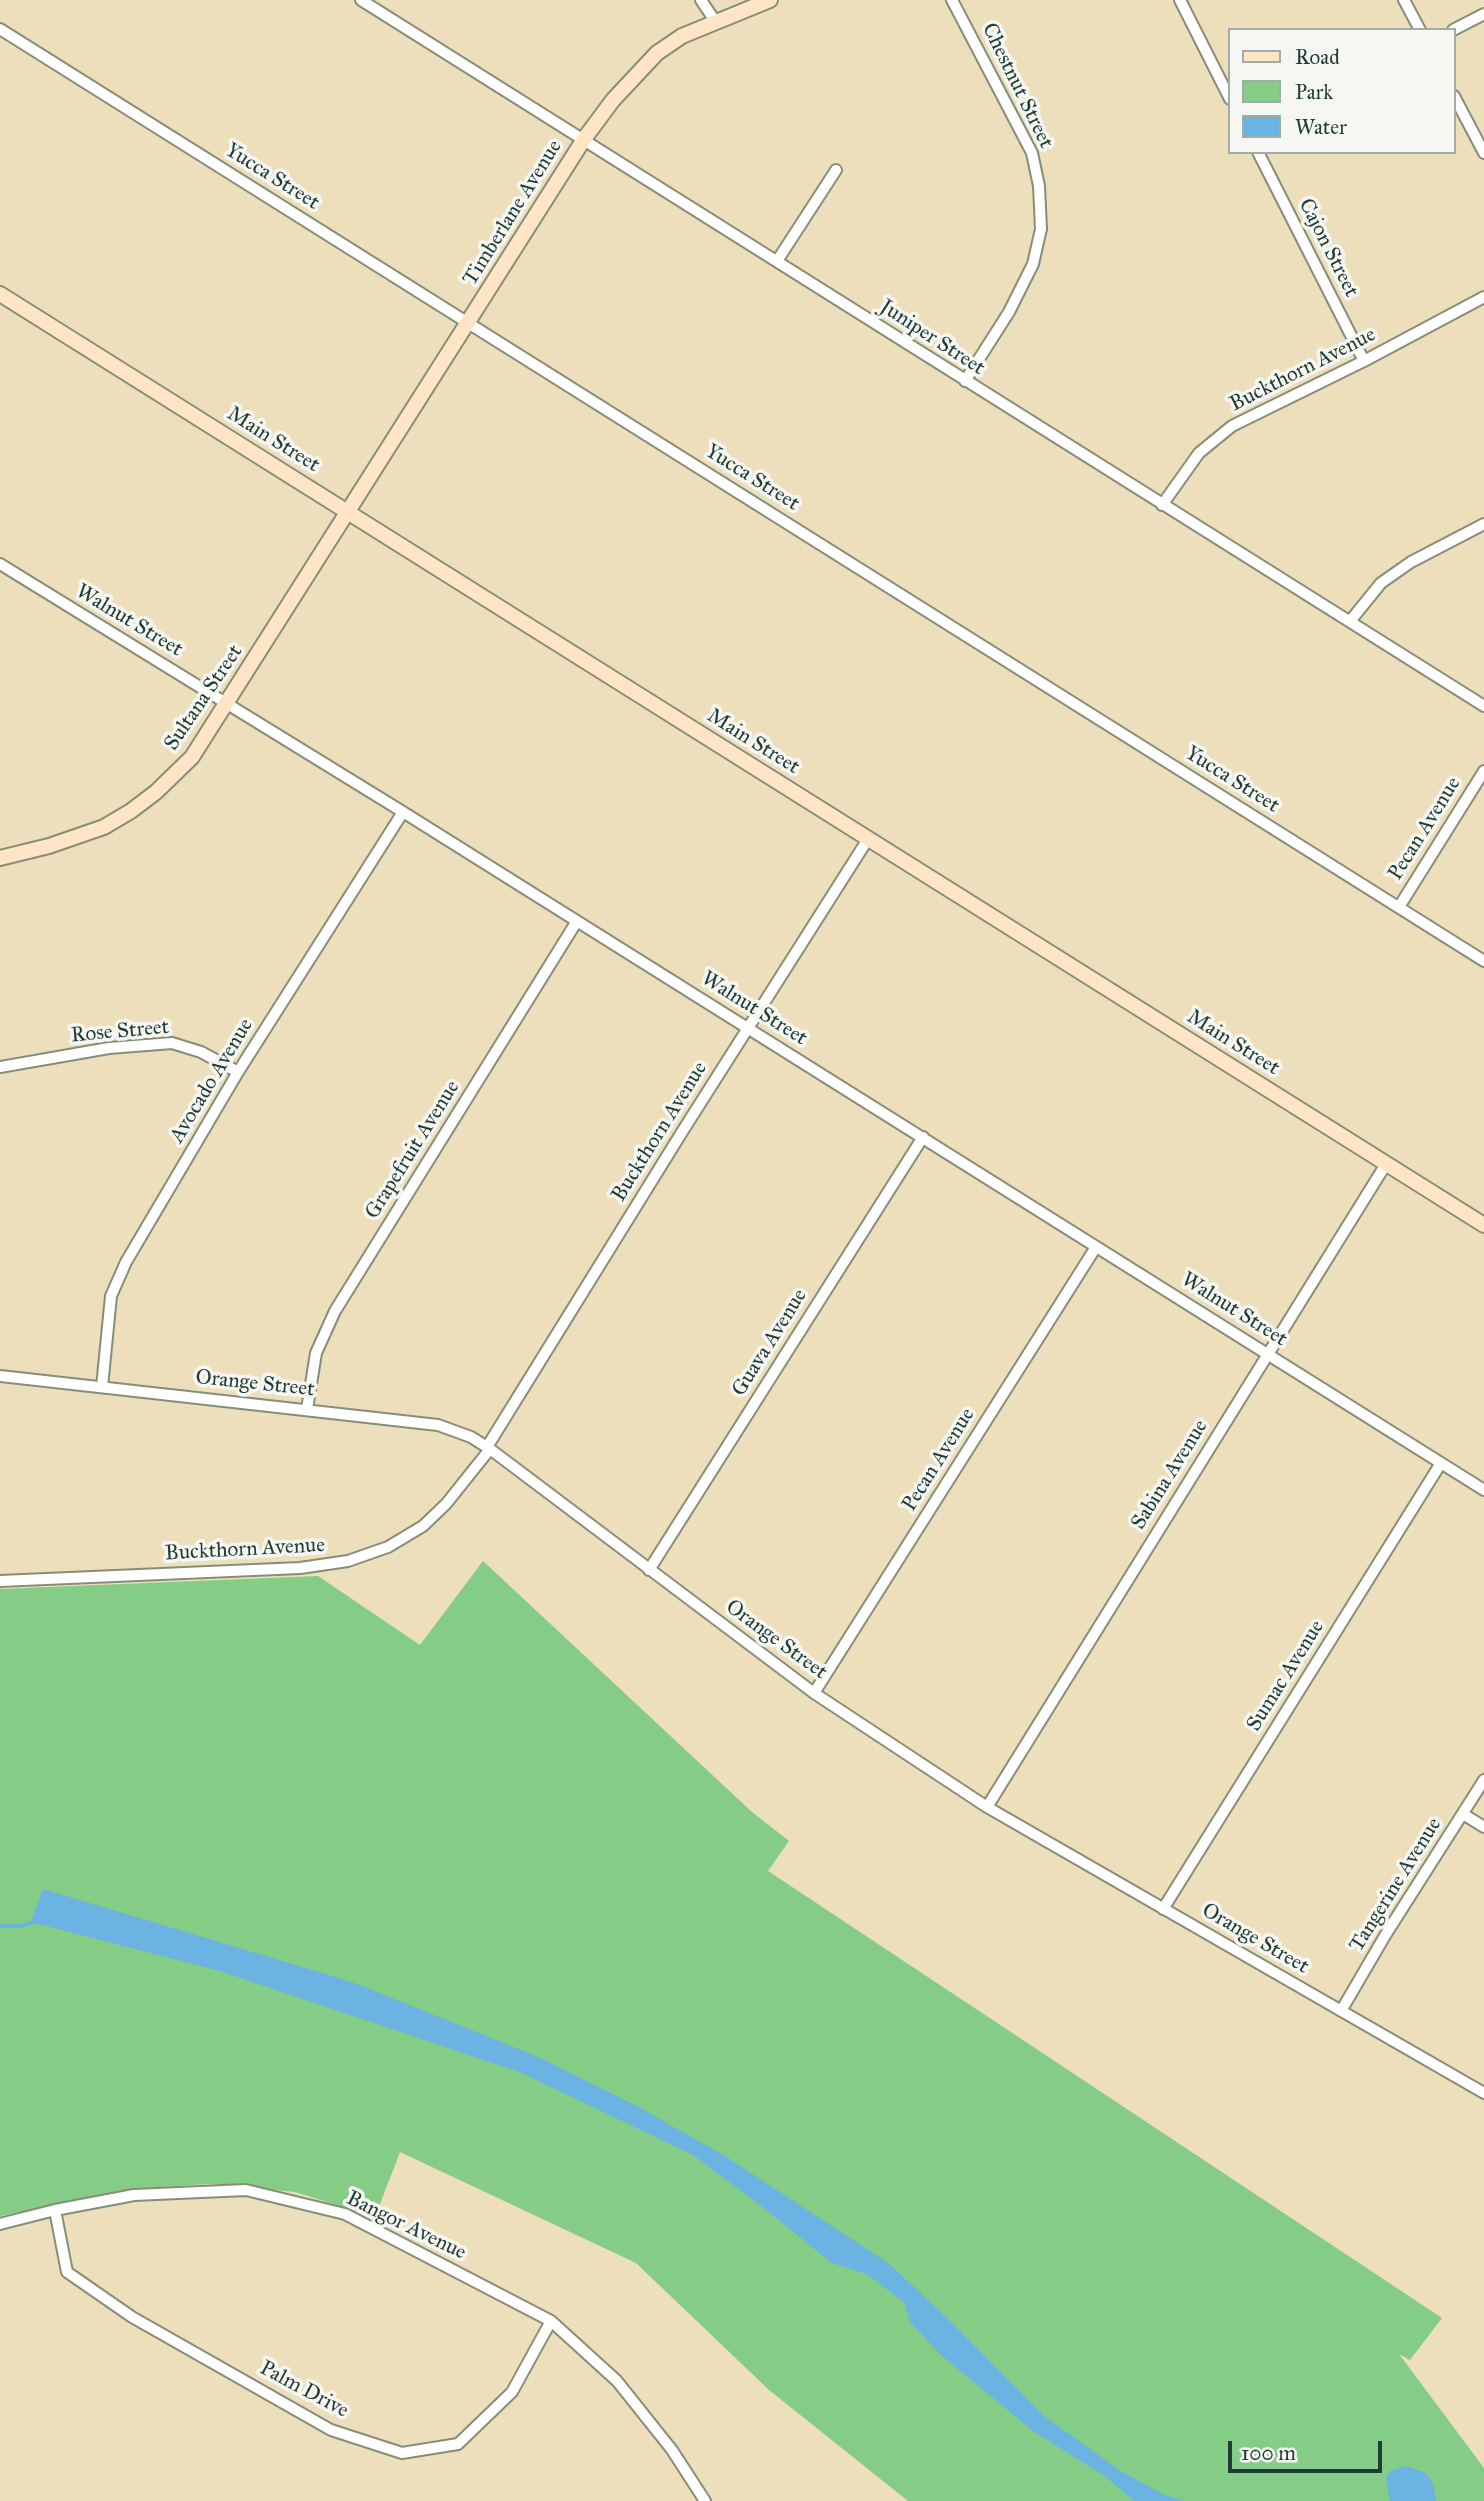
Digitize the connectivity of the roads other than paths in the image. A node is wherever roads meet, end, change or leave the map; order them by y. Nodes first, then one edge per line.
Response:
1 (361, 0) edge
2 (701, 0) edge
3 (770, 0) edge
4 (953, 0) edge
5 (1180, 0) edge
6 (1404, 0) edge
7 (1484, 14) edge
8 (715, 21) junction
9 (1419, 28) edge
10 (1456, 28) edge
11 (0, 29) edge
12 (1228, 95) edge
13 (1456, 100) edge
14 (584, 139) junction
15 (1484, 153) edge
16 (1259, 154) edge
17 (835, 170) dead end
18 (777, 261) junction
19 (0, 294) edge
20 (1484, 297) edge
21 (468, 322) junction
22 (1364, 361) junction
23 (965, 381) junction
24 (1162, 505) junction
25 (349, 512) junction
26 (1484, 524) edge
27 (0, 565) edge
28 (1351, 620) junction
29 (227, 703) junction
30 (1484, 706) edge
31 (1484, 772) edge
32 (403, 812) junction
33 (868, 839) junction
34 (0, 858) edge
35 (1399, 907) junction
36 (578, 921) junction
37 (1484, 961) edge
38 (748, 1028) junction
39 (0, 1067) edge
40 (238, 1072) junction
41 (923, 1137) junction
42 (1386, 1164) junction
43 (1484, 1225) edge
44 (1096, 1247) junction
45 (1268, 1353) junction
46 (0, 1376) edge
47 (102, 1387) junction
48 (307, 1409) junction
49 (488, 1448) junction
50 (1441, 1464) junction
51 (1484, 1490) edge
52 (649, 1570) junction
53 (0, 1581) edge
54 (814, 1693) junction
55 (1484, 1780) edge
56 (987, 1807) junction
57 (1463, 1814) junction
58 (1484, 1827) edge
59 (1163, 1909) junction
60 (1341, 2011) junction
61 (1484, 2093) edge
62 (55, 2210) junction
63 (0, 2224) edge
64 (551, 2321) junction
65 (705, 2501) edge

1 - 14 street, Juniper Street
2 - 8 street
3 - 8 main road, Timberlane Avenue
4 - 23 street, Chestnut Street
5 - 12 street
6 - 9 street
7 - 10 street
8 - 14 main road, Timberlane Avenue
11 - 21 street, Yucca Street
13 - 15 street
14 - 18 street, Juniper Street
14 - 21 main road, Timberlane Avenue
16 - 22 street, Cajon Street
17 - 18 street
18 - 23 street, Juniper Street
19 - 25 main road, Main Street
20 - 22 street, Buckthorn Avenue
21 - 25 main road, Timberlane Avenue
21 - 35 street, Yucca Street
22 - 24 street, Buckthorn Avenue
23 - 24 street, Juniper Street
24 - 28 street, Juniper Street
25 - 29 main road, Sultana Street
25 - 33 main road, Main Street
26 - 28 street
27 - 29 street, Walnut Street
28 - 30 street, Juniper Street
29 - 32 street, Walnut Street
29 - 34 main road, Sultana Street
31 - 35 street, Pecan Avenue
32 - 36 street, Walnut Street
32 - 40 street, Avocado Avenue
33 - 38 street, Buckthorn Avenue
33 - 42 main road, Main Street
35 - 37 street, Yucca Street
36 - 38 street, Walnut Street
36 - 48 street, Grapefruit Avenue
38 - 41 street, Walnut Street
38 - 49 street, Buckthorn Avenue
39 - 40 street, Rose Street
40 - 47 street, Avocado Avenue
41 - 44 street, Walnut Street
41 - 52 street, Guava Avenue
42 - 43 main road, Main Street
42 - 45 street, Sabina Avenue
44 - 45 street, Walnut Street
44 - 54 street, Pecan Avenue
45 - 50 street, Walnut Street
45 - 56 street, Sabina Avenue
46 - 47 street, Orange Street
47 - 48 street, Orange Street
48 - 49 street, Orange Street
49 - 52 street, Orange Street
49 - 53 street, Buckthorn Avenue
50 - 51 street, Walnut Street
50 - 59 street, Sumac Avenue
52 - 54 street, Orange Street
54 - 56 street, Orange Street
55 - 57 street, Tangerine Avenue
56 - 59 street, Orange Street
57 - 58 street
57 - 60 street, Tangerine Avenue
59 - 60 street, Orange Street
60 - 61 street, Orange Street
62 - 63 street, Bangor Avenue
62 - 64 street, Bangor Avenue
62 - 64 street, Palm Drive
64 - 65 street, Bangor Avenue

